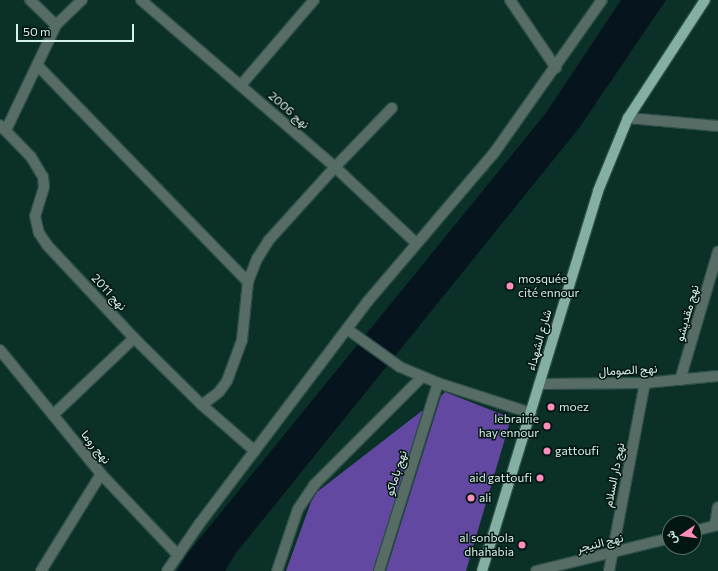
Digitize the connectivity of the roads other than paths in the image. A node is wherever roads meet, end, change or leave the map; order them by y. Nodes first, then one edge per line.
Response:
1 (30, 0) edge
2 (82, 0) edge
3 (141, 0) edge
4 (314, 0) edge
5 (510, 0) edge
6 (602, 0) edge
7 (705, 0) edge
8 (56, 25) junction
9 (37, 65) junction
10 (556, 68) junction
11 (241, 85) junction
12 (392, 108) dead end
13 (628, 118) junction
14 (718, 126) edge
15 (3, 127) edge
16 (335, 167) junction
17 (417, 244) junction
18 (718, 252) edge
19 (248, 282) junction
20 (351, 331) junction
21 (134, 338) junction
22 (0, 350) edge
23 (718, 376) edge
24 (422, 377) junction
25 (680, 380) junction
26 (438, 383) junction
27 (645, 383) junction
28 (540, 384) junction
29 (202, 405) junction
30 (531, 413) junction
31 (53, 414) junction
32 (255, 451) junction
33 (101, 474) junction
34 (718, 507) edge
35 (716, 525) edge
36 (702, 529) edge
37 (662, 540) edge
38 (612, 553) junction
39 (178, 555) junction
40 (41, 571) edge
41 (167, 571) edge
42 (277, 571) edge
43 (379, 571) edge
44 (482, 571) edge
45 (536, 571) edge
46 (609, 571) edge

1 - 8 street
2 - 8 street
3 - 11 street, نهج 2006
4 - 11 street
5 - 10 street
6 - 10 street
7 - 13 main road, شارع الشهداء
8 - 9 street
9 - 15 street
9 - 19 street
10 - 17 street
11 - 16 street, نهج 2006
12 - 16 street
13 - 14 street
13 - 28 main road, شارع الشهداء
15 - 21 street, نهج 2011
16 - 17 street, نهج 2006
16 - 19 street
17 - 20 street
18 - 25 street, نهج مقديشو
19 - 29 street
20 - 24 street
20 - 32 street
21 - 29 street, نهج 2011
21 - 31 street
22 - 31 street, نهج روما
23 - 25 street, نهج الصومال
24 - 26 street
24 - 42 street
25 - 27 street, نهج الصومال
26 - 30 street
26 - 43 street, نهج باماكو
27 - 28 street, نهج الصومال
27 - 38 street, نهج دار السلام
28 - 30 main road, شارع الشهداء
29 - 32 street, نهج 2011
30 - 44 main road, شارع الشهداء
31 - 33 street, نهج روما
32 - 39 street
33 - 39 street, نهج روما
33 - 40 street
34 - 35 street
35 - 36 street
37 - 38 street, نهج النيجر
38 - 45 street, نهج النيجر
38 - 46 street, نهج دار السلام
39 - 41 street

